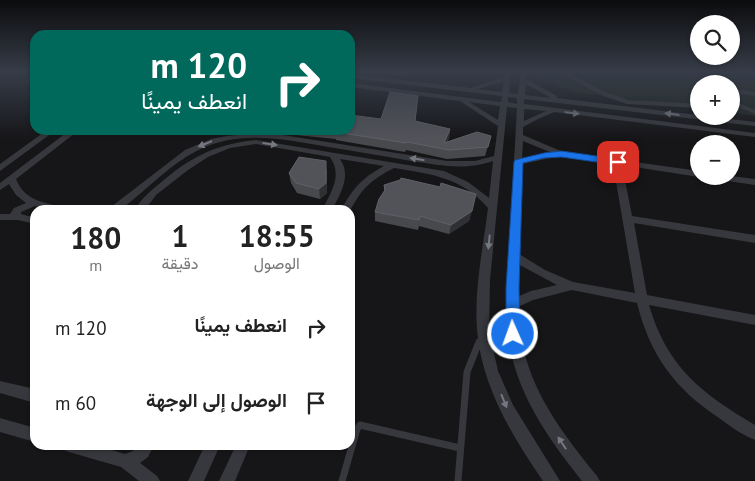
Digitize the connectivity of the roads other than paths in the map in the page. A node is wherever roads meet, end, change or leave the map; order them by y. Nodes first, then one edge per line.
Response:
1 (427, 94) edge
2 (487, 94) edge
3 (505, 94) edge
4 (522, 94) edge
5 (555, 94) edge
6 (608, 94) edge
7 (456, 98) junction
8 (504, 99) junction
9 (521, 101) junction
10 (566, 101) junction
11 (690, 106) edge
12 (740, 106) edge
13 (556, 111) junction
14 (755, 112) edge
15 (690, 114) edge
16 (740, 121) edge
17 (502, 124) junction
18 (755, 124) edge
19 (520, 131) junction
20 (45, 135) edge
21 (69, 135) edge
22 (244, 135) edge
23 (266, 135) edge
24 (755, 135) edge
25 (561, 154) junction
26 (333, 155) junction
27 (498, 157) junction
28 (518, 162) junction
29 (618, 162) junction
30 (447, 164) junction
31 (393, 165) junction
32 (0, 168) edge
33 (690, 173) edge
34 (444, 174) junction
35 (11, 178) junction
36 (740, 180) edge
37 (755, 182) edge
38 (147, 184) junction
39 (338, 186) junction
40 (0, 187) edge
41 (159, 188) junction
42 (355, 190) junction
43 (32, 204) junction
44 (37, 205) edge
45 (119, 205) edge
46 (143, 205) edge
47 (328, 205) edge
48 (348, 205) edge
49 (493, 208) junction
50 (0, 217) edge
51 (18, 217) junction
52 (628, 219) junction
53 (30, 220) edge
54 (755, 239) edge
55 (514, 255) junction
56 (572, 286) junction
57 (642, 299) junction
58 (512, 304) junction
59 (755, 320) edge
60 (483, 332) junction
61 (0, 387) edge
62 (30, 395) edge
63 (0, 425) edge
64 (755, 433) edge
65 (30, 434) edge
66 (355, 436) edge
67 (460, 448) junction
68 (85, 450) edge
69 (144, 450) edge
70 (211, 450) edge
71 (241, 450) edge
72 (351, 450) edge
73 (125, 462) junction
74 (152, 481) edge
75 (196, 481) edge
76 (227, 481) edge
77 (342, 481) edge
78 (458, 481) edge
79 (552, 481) edge
80 (592, 481) edge

1 - 7 street
2 - 8 street
3 - 8 street
4 - 9 street
5 - 10 street
6 - 11 lane
7 - 8 street
7 - 17 street
8 - 9 street
8 - 17 street
9 - 10 street
9 - 13 street
9 - 19 street
15 -> 10 street
12 - 14 lane
13 - 19 street
13 -> 24 street
16 - 18 street
17 - 27 street
19 - 25 street
19 - 28 street
20 - 32 street
21 - 35 street
22 -> 38 street
30 -> 23 street
25 - 28 street
25 - 29 street
26 - 31 street
26 - 39 street
41 -> 26 street
27 - 30 street
27 - 49 street
28 - 55 street
29 - 33 street
29 - 52 street
30 - 34 street
31 - 34 street
31 - 42 street
34 - 49 street
35 - 40 street
35 - 43 street
36 - 37 street
38 - 41 street
38 - 45 street
39 - 42 street
39 - 47 street
41 - 46 street
42 - 48 street
43 - 44 street
43 - 51 street
49 -> 60 street
50 - 51 street
51 - 53 street
52 - 54 street
52 - 57 street
55 - 56 street
55 - 58 street
56 - 57 street
56 - 58 street
57 - 59 street
57 - 64 street
80 -> 58 street
60 - 67 lane
60 -> 79 street
61 - 62 street
63 - 65 street
66 - 67 lane
67 - 78 lane
68 - 73 street
69 - 73 street
70 - 75 street
71 - 76 street
72 - 77 lane
73 - 74 street

